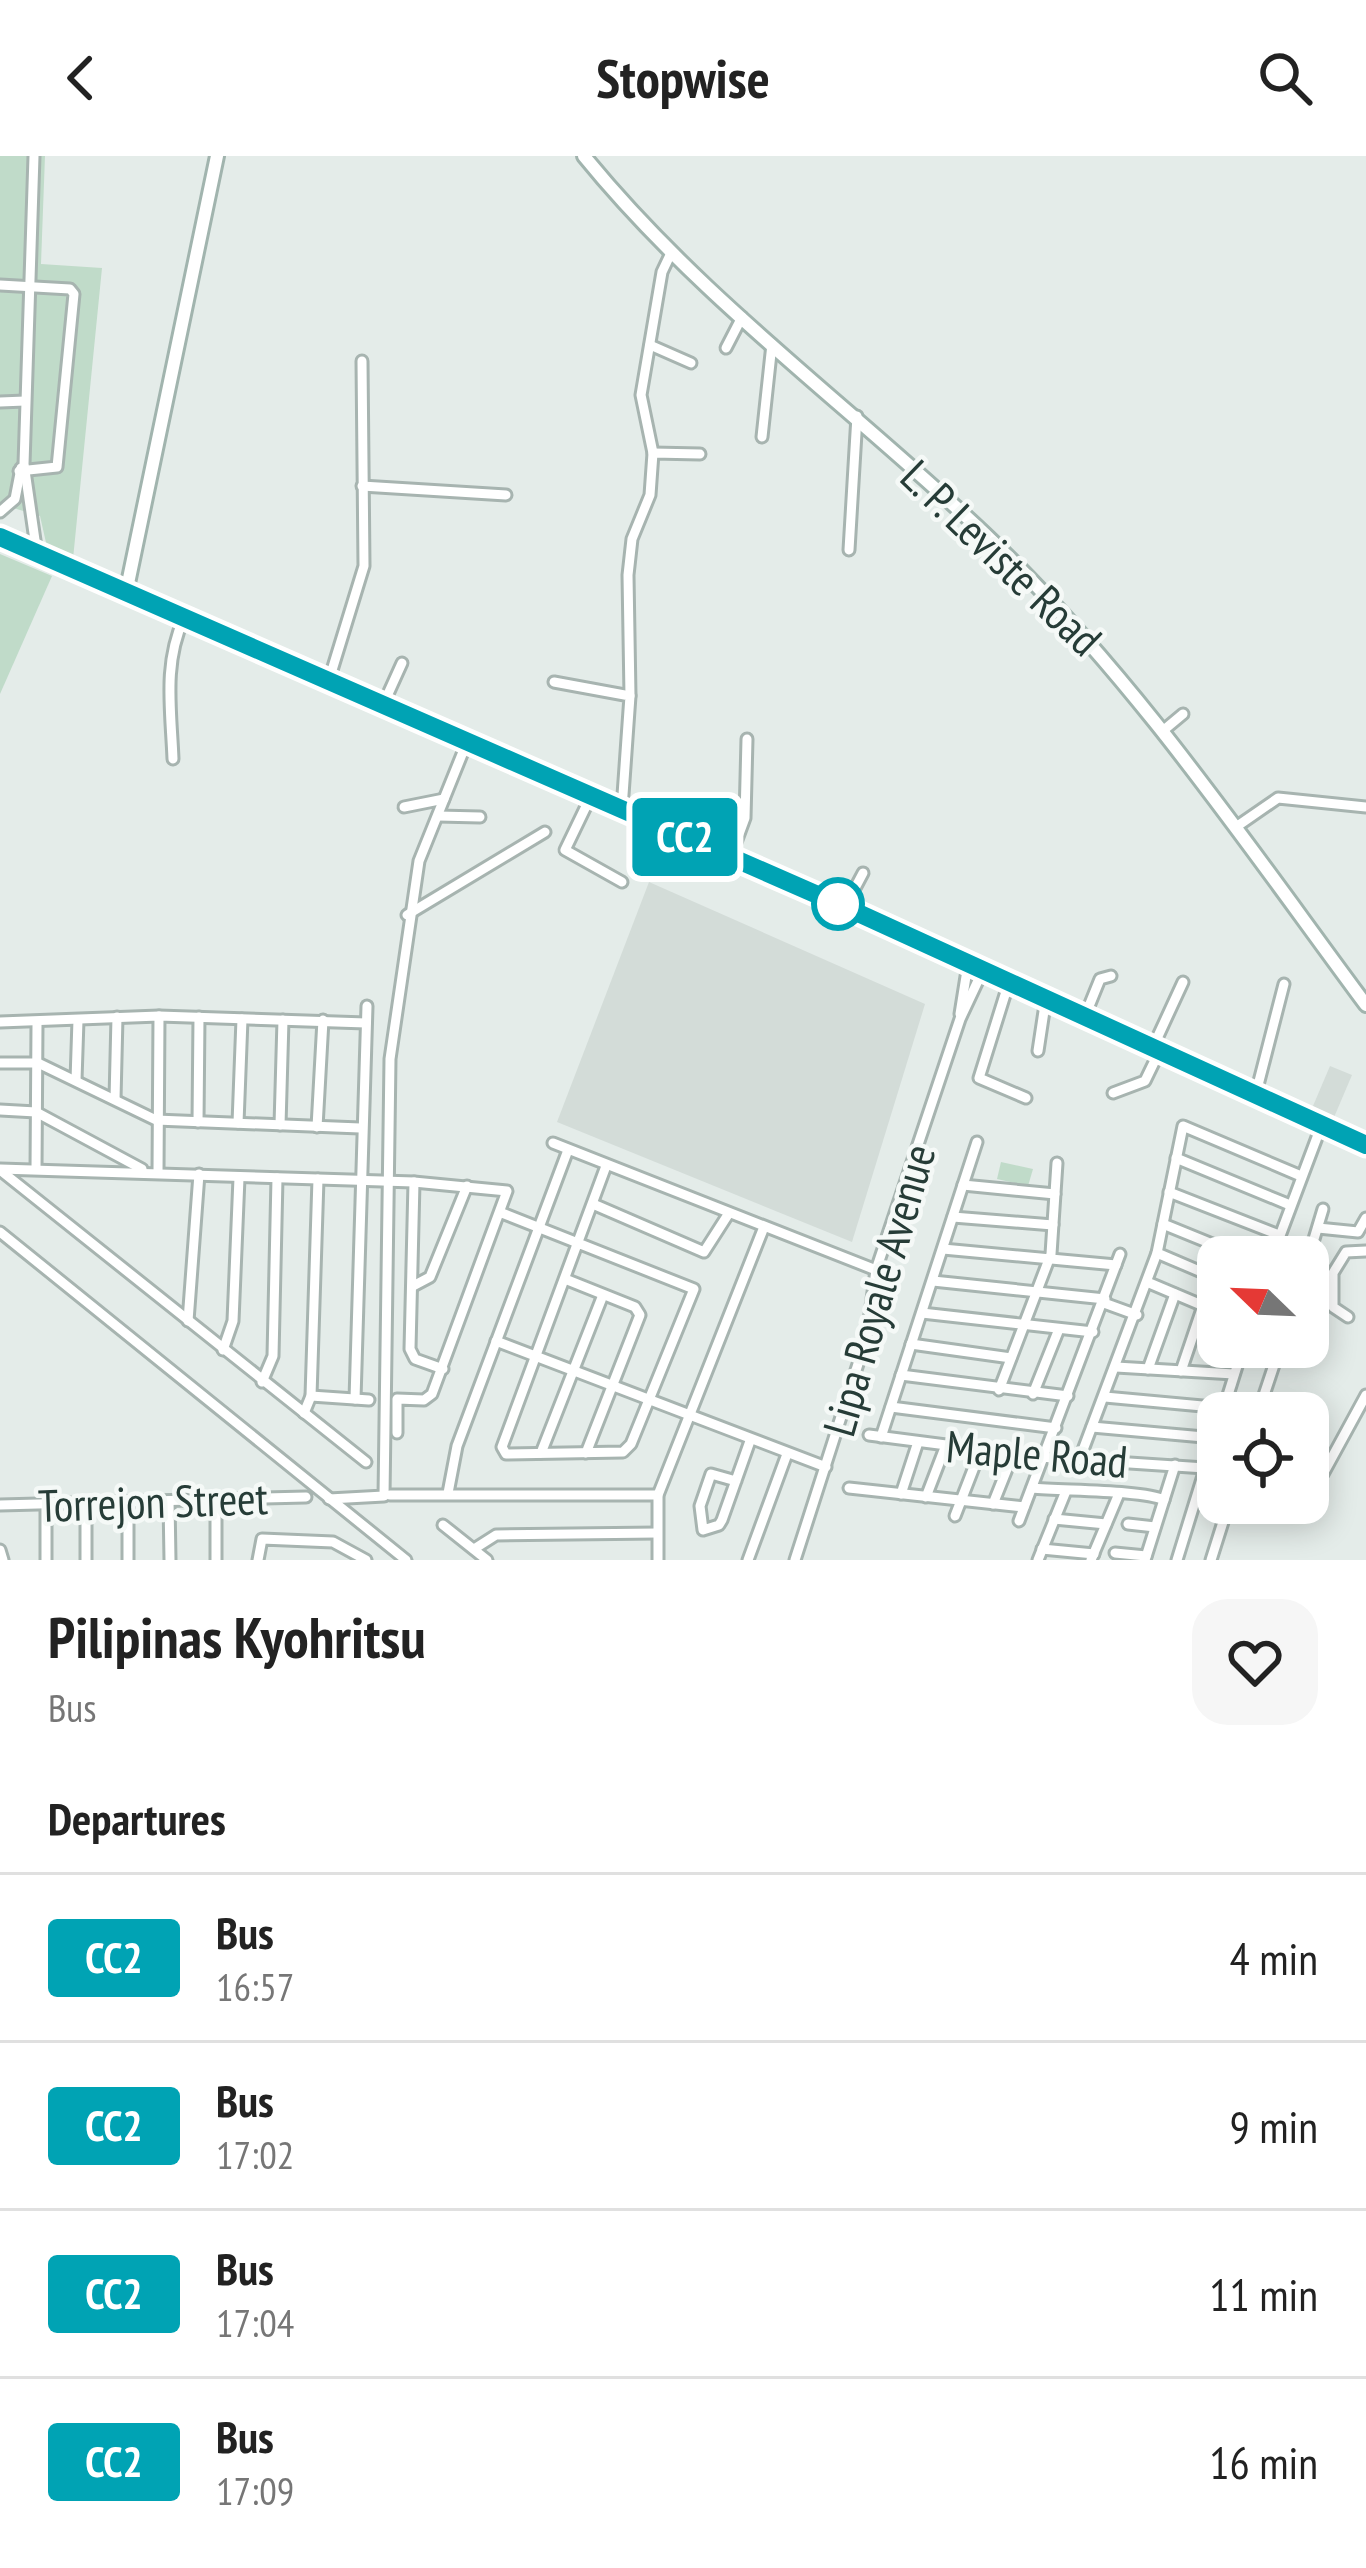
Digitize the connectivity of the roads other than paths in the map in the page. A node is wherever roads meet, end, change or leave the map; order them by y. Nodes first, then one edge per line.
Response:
1 (34, 156) edge
2 (217, 156) edge
3 (584, 156) edge
4 (671, 253) junction
5 (0, 285) edge
6 (31, 286) junction
7 (742, 317) junction
8 (772, 344) junction
9 (650, 345) junction
10 (726, 348) dead end
11 (362, 361) dead end
12 (691, 363) dead end
13 (25, 401) junction
14 (0, 402) edge
15 (857, 416) junction
16 (762, 437) dead end
17 (653, 453) junction
18 (700, 454) dead end
19 (24, 469) junction
20 (362, 486) junction
21 (506, 495) dead end
22 (3, 510) edge
23 (28, 514) junction
24 (0, 538) edge
25 (849, 550) dead end
26 (37, 554) junction
27 (126, 593) junction
28 (184, 618) junction
29 (402, 664) dead end
30 (328, 680) junction
31 (554, 682) dead end
32 (630, 696) junction
33 (383, 705) junction
34 (1183, 713) dead end
35 (1165, 730) junction
36 (747, 739) dead end
37 (467, 742) junction
38 (173, 759) dead end
39 (591, 796) junction
40 (444, 799) junction
41 (1366, 807) edge
42 (404, 808) dead end
43 (622, 809) junction
44 (438, 816) junction
45 (480, 817) dead end
46 (1236, 827) junction
47 (545, 832) dead end
48 (731, 856) junction
49 (863, 873) dead end
50 (622, 882) dead end
51 (845, 907) junction
52 (407, 915) junction
53 (976, 967) junction
54 (1112, 976) dead end
55 (1010, 982) junction
56 (1183, 982) dead end
57 (1284, 984) dead end
58 (1046, 998) junction
59 (1366, 1005) edge
60 (367, 1006) dead end
61 (159, 1016) junction
62 (1085, 1016) junction
63 (117, 1017) junction
64 (200, 1017) junction
65 (242, 1019) junction
66 (78, 1020) junction
67 (283, 1020) junction
68 (322, 1020) junction
69 (0, 1022) edge
70 (366, 1023) junction
71 (37, 1024) junction
72 (1157, 1048) junction
73 (1038, 1051) dead end
74 (0, 1063) edge
75 (38, 1063) junction
76 (76, 1080) junction
77 (1113, 1093) dead end
78 (1256, 1094) junction
79 (1026, 1098) dead end
80 (115, 1099) junction
81 (0, 1110) edge
82 (36, 1112) junction
83 (156, 1120) junction
84 (198, 1122) junction
85 (238, 1124) junction
86 (1322, 1124) junction
87 (280, 1125) junction
88 (317, 1127) junction
89 (360, 1128) junction
90 (977, 1142) dead end
91 (553, 1143) dead end
92 (1366, 1145) edge
93 (568, 1150) junction
94 (1176, 1158) junction
95 (1057, 1163) dead end
96 (606, 1166) junction
97 (36, 1169) junction
98 (0, 1170) edge
99 (152, 1172) junction
100 (199, 1174) junction
101 (1301, 1176) junction
102 (239, 1178) junction
103 (277, 1178) junction
104 (318, 1179) junction
105 (359, 1180) junction
106 (388, 1180) junction
107 (414, 1181) junction
108 (963, 1185) junction
109 (467, 1186) junction
110 (1169, 1192) junction
111 (1055, 1194) junction
112 (593, 1204) junction
113 (1289, 1205) junction
114 (1323, 1209) dead end
115 (502, 1213) junction
116 (729, 1213) junction
117 (953, 1216) junction
118 (1366, 1218) edge
119 (1163, 1224) junction
120 (539, 1226) junction
121 (1053, 1226) junction
122 (764, 1227) junction
123 (1318, 1228) junction
124 (0, 1232) edge
125 (1279, 1235) joint
126 (1315, 1236) edge
127 (1197, 1238) edge
128 (580, 1241) junction
129 (943, 1250) junction
130 (1366, 1251) edge
131 (1156, 1253) junction
132 (1049, 1260) junction
133 (876, 1270) junction
134 (1197, 1270) edge
135 (565, 1280) junction
136 (933, 1281) junction
137 (1148, 1282) junction
138 (413, 1286) junction
139 (1037, 1292) junction
140 (1175, 1294) junction
141 (603, 1295) junction
142 (1104, 1301) junction
143 (1197, 1303) edge
144 (922, 1313) junction
145 (1136, 1315) junction
146 (1348, 1317) dead end
147 (188, 1321) junction
148 (1197, 1324) edge
149 (1024, 1327) junction
150 (1059, 1329) junction
151 (1093, 1332) junction
152 (496, 1340) junction
153 (911, 1344) junction
154 (223, 1350) junction
155 (536, 1356) junction
156 (1011, 1358) junction
157 (1116, 1366) junction
158 (1236, 1368) edge
159 (443, 1369) junction
160 (1148, 1369) junction
161 (573, 1370) junction
162 (1181, 1371) junction
163 (1234, 1374) junction
164 (901, 1375) junction
165 (262, 1382) junction
166 (612, 1386) junction
167 (999, 1390) junction
168 (1228, 1392) edge
169 (1033, 1394) junction
170 (1366, 1395) edge
171 (311, 1396) junction
172 (1068, 1396) junction
173 (1105, 1397) junction
174 (355, 1399) junction
175 (369, 1400) dead end
176 (650, 1402) junction
177 (891, 1407) junction
178 (1197, 1407) edge
179 (304, 1413) junction
180 (687, 1417) junction
181 (1092, 1427) junction
182 (1056, 1428) junction
183 (1197, 1431) edge
184 (397, 1433) dead end
185 (750, 1441) junction
186 (918, 1442) junction
187 (946, 1445) junction
188 (980, 1450) junction
189 (541, 1453) junction
190 (586, 1453) junction
191 (787, 1454) junction
192 (1013, 1454) junction
193 (1045, 1456) junction
194 (1079, 1458) junction
195 (1329, 1461) edge
196 (366, 1462) dead end
197 (1151, 1464) junction
198 (1175, 1465) junction
199 (1197, 1467) edge
200 (826, 1468) junction
201 (736, 1481) junction
202 (849, 1488) dead end
203 (1032, 1488) junction
204 (1066, 1491) junction
205 (1146, 1491) junction
206 (448, 1493) junction
207 (901, 1494) junction
208 (1197, 1494) edge
209 (387, 1495) junction
210 (658, 1495) junction
211 (1118, 1496) junction
212 (306, 1497) dead end
213 (926, 1497) junction
214 (329, 1499) junction
215 (1164, 1500) junction
216 (169, 1501) junction
217 (216, 1501) junction
218 (960, 1501) junction
219 (128, 1502) junction
220 (86, 1503) junction
221 (46, 1504) junction
222 (993, 1504) junction
223 (0, 1505) edge
224 (1024, 1507) junction
225 (955, 1516) dead end
226 (1054, 1519) junction
227 (1019, 1521) dead end
228 (1106, 1524) junction
229 (1128, 1524) dead end
230 (1222, 1524) edge
231 (443, 1525) dead end
232 (1155, 1527) junction
233 (657, 1533) junction
234 (0, 1550) edge
235 (474, 1550) junction
236 (1115, 1553) dead end
237 (1040, 1555) edge
238 (1093, 1557) edge
239 (1145, 1558) edge
240 (3, 1560) edge
241 (46, 1560) edge
242 (86, 1560) edge
243 (128, 1560) edge
244 (170, 1560) edge
245 (216, 1560) edge
246 (258, 1560) edge
247 (366, 1560) edge
248 (406, 1560) edge
249 (488, 1560) edge
250 (658, 1560) edge
251 (748, 1560) edge
252 (795, 1560) edge
253 (1177, 1560) edge
254 (1211, 1560) edge

1 - 6 street
2 - 27 main road
3 - 4 main road, L. P. Leviste Road
4 - 7 main road, L. P. Leviste Road
4 - 9 street
5 - 6 street
6 - 13 street
6 - 19 street
7 - 8 main road, L. P. Leviste Road
7 - 10 street
8 - 15 main road, L. P. Leviste Road
8 - 16 street
9 - 12 street
9 - 17 street
11 - 20 street
13 - 14 street
13 - 19 street
15 - 25 street
15 - 35 main road, L. P. Leviste Road
17 - 18 street
17 - 32 street
19 - 22 street
19 - 23 street
20 - 21 street
20 - 30 street
22 - 23 street
23 - 26 street
24 - 26 highway
26 - 27 highway
27 - 28 highway
28 - 30 highway
28 - 38 street
29 - 33 street
30 - 33 highway
31 - 32 street
32 - 43 street
33 - 37 highway
34 - 35 street
35 - 46 main road, L. P. Leviste Road
36 - 48 street
37 - 39 highway
37 - 40 street
39 - 43 highway
39 - 50 street
40 - 42 street
40 - 44 street
41 - 46 street
43 - 48 highway
44 - 45 street
44 - 52 street
46 - 59 main road, L. P. Leviste Road
47 - 52 street
48 - 51 highway
49 - 51 street
51 - 53 highway
52 - 106 street
53 - 55 highway
53 - 133 street, Lipa Royale Avenue
54 - 62 street
55 - 58 highway
55 - 79 street
56 - 72 street
57 - 78 street
58 - 62 highway
58 - 73 street
60 - 70 street
61 - 63 street
61 - 64 street
61 - 83 street
62 - 72 highway
63 - 66 street
63 - 80 street
64 - 65 street
64 - 84 street
65 - 67 street
65 - 85 street
66 - 71 street
66 - 76 street
67 - 68 street
67 - 87 street
68 - 70 street
68 - 88 street
69 - 71 street
70 - 89 street
71 - 75 street
72 - 77 street
72 - 78 highway
74 - 75 street
75 - 76 street
75 - 82 street
76 - 80 street
78 - 86 highway
80 - 83 street
81 - 82 street
82 - 97 street
82 - 99 street
83 - 84 street
83 - 99 street
84 - 85 street
85 - 87 street
86 - 92 highway
86 - 101 street
87 - 88 street
88 - 89 street
89 - 105 street
90 - 108 street
91 - 93 street
93 - 96 street
93 - 120 street
94 - 101 street
94 - 110 street
94 - 113 street
95 - 111 street
96 - 112 street
96 - 116 street
97 - 98 street
97 - 99 street
98 - 147 street
99 - 100 street
100 - 102 street
100 - 147 street
101 - 113 street
102 - 103 street
102 - 154 street
103 - 104 street
103 - 165 street
104 - 105 street
104 - 171 street
105 - 106 street
105 - 174 street
106 - 107 street
106 - 209 street
107 - 109 street
107 - 138 street
108 - 111 street
108 - 117 street
109 - 115 street
109 - 138 street
110 - 119 street
110 - 125 street
111 - 121 street
112 - 116 street
112 - 128 street
113 - 125 street
114 - 123 street
115 - 120 street
115 - 159 street
116 - 122 street
117 - 121 street
117 - 129 street
118 - 123 street
119 - 127 street
119 - 131 street
120 - 128 street
120 - 152 street
121 - 132 street
122 - 133 street
122 - 180 street
123 - 126 street
124 - 214 street
128 - 135 street
128 - 176 street
129 - 132 street
129 - 136 street
130 - 146 street
131 - 134 street
131 - 137 street
132 - 139 street
132 - 142 street
133 - 200 street, Lipa Royale Avenue
135 - 141 street
135 - 155 street
136 - 139 street
136 - 144 street
137 - 140 street
137 - 145 street
138 - 159 street
139 - 142 street
139 - 149 street
140 - 143 street
140 - 160 street
141 - 161 street
141 - 166 street
142 - 145 street
142 - 151 street
144 - 149 street
144 - 153 street
145 - 157 street
147 - 154 street
148 - 162 street
149 - 150 street
149 - 156 street
150 - 151 street
150 - 169 street
151 - 172 street
152 - 155 street
152 - 206 street
153 - 156 street
153 - 164 street
154 - 165 street
155 - 161 street
155 - 189 street
156 - 167 street
157 - 160 street
157 - 173 street
158 - 163 street
159 - 184 street
160 - 162 street
161 - 166 street
161 - 189 street
162 - 163 street
163 - 168 street
164 - 167 street
164 - 177 street
165 - 179 street
166 - 176 street
166 - 190 street
167 - 169 street
169 - 172 street
170 - 195 street
171 - 174 street
171 - 179 street
172 - 182 street
173 - 178 street
173 - 181 street
174 - 175 street
176 - 180 street
176 - 190 street
177 - 182 street
177 - 186 street, Maple Road
179 - 196 street
180 - 185 street
180 - 210 street
181 - 183 street
181 - 194 street
182 - 193 street
185 - 191 street
185 - 201 street
186 - 187 street, Maple Road
186 - 207 street
187 - 188 street, Maple Road
187 - 213 street
188 - 192 street, Maple Road
188 - 218 street
189 - 190 street
191 - 200 street
191 - 251 street
192 - 193 street, Maple Road
192 - 222 street
193 - 194 street, Maple Road
193 - 203 street
194 - 197 street, Maple Road
197 - 198 street, Maple Road
197 - 205 street
198 - 199 street, Maple Road
198 - 215 street
200 - 252 street, Lipa Royale Avenue
201 - 201 street
202 - 207 street
203 - 204 street
203 - 224 street
204 - 211 street
204 - 226 street
205 - 211 street
205 - 215 street
206 - 209 street, Torrejon Street
206 - 210 street, Torrejon Street
207 - 213 street
208 - 253 street
209 - 214 street, Torrejon Street
210 - 233 street
211 - 228 street
212 - 217 street, Torrejon Street
213 - 218 street
214 - 248 street
215 - 232 street
216 - 217 street, Torrejon Street
216 - 219 street, Torrejon Street
216 - 244 street
217 - 245 street
218 - 222 street
218 - 225 street
219 - 220 street, Torrejon Street
219 - 243 street
220 - 221 street, Torrejon Street
220 - 242 street
221 - 223 street, Torrejon Street
221 - 241 street
222 - 224 street
224 - 227 street
226 - 228 street
226 - 237 street
228 - 238 street
229 - 232 street
230 - 254 street
231 - 235 street
232 - 239 street
233 - 235 street
233 - 250 street
234 - 240 street
235 - 249 street
236 - 239 street
237 - 238 street
246 - 247 street

